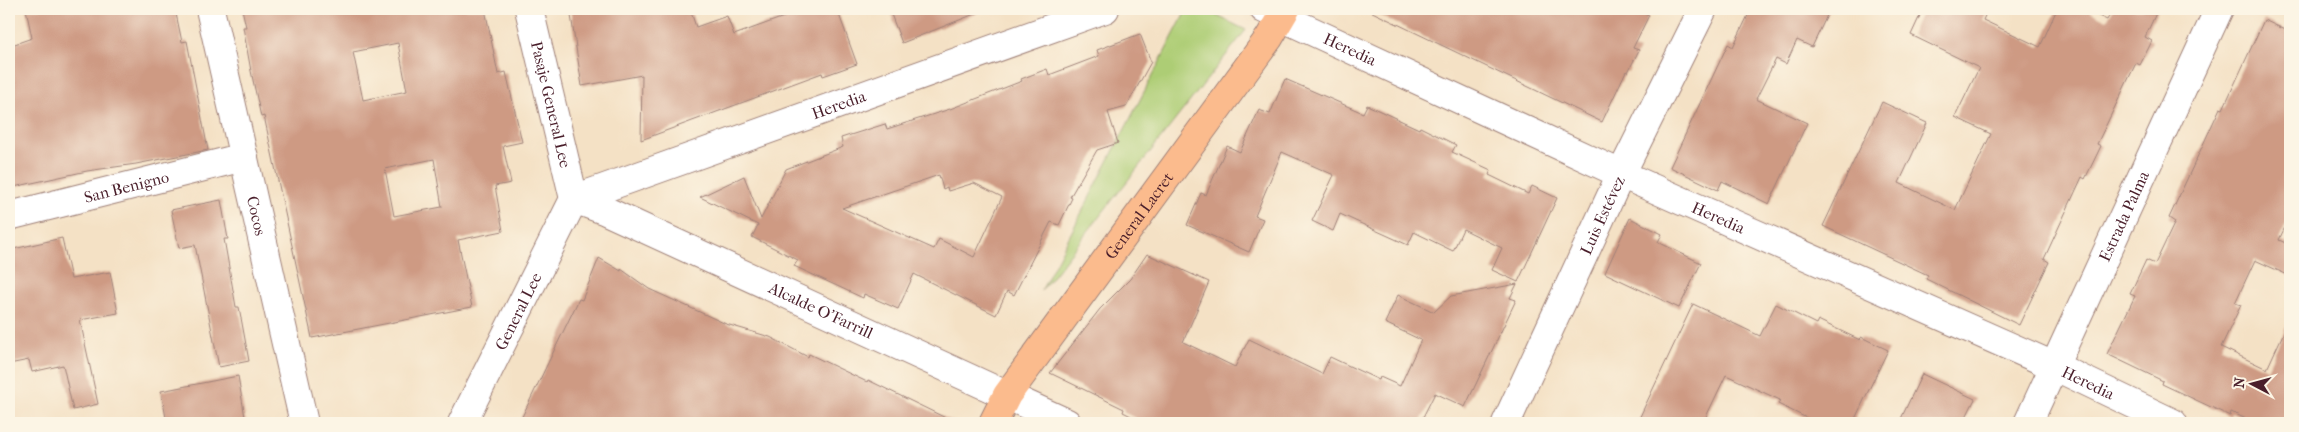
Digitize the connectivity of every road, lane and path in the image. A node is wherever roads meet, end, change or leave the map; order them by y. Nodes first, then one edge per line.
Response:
1 (210, 9) edge
2 (529, 9) edge
3 (1105, 9) edge
4 (1703, 9) edge
5 (2219, 9) edge
6 (1277, 11) edge
7 (244, 157) junction
8 (1621, 174) junction
9 (574, 199) junction
10 (9, 216) edge
11 (2054, 366) junction
12 (1007, 395) junction
13 (304, 423) edge
14 (462, 423) edge
15 (993, 423) edge
16 (1066, 423) edge
17 (1506, 423) edge
18 (2028, 423) edge
19 (2174, 423) edge

1 - 7 street, Cocos
2 - 9 street, Pasaje General Lee
3 - 9 street, Heredia
4 - 8 street, Luis Estévez
5 - 11 street, Estrada Palma
6 - 8 street, Heredia
6 - 12 main road, General Lacret
7 - 10 street, San Benigno
7 - 13 street, Cocos
8 - 11 street, Heredia
8 - 17 street, Luis Estévez
9 - 12 street, Alcalde O'Farrill
9 - 14 street, General Lee
11 - 18 street, Estrada Palma
11 - 19 street, Heredia
12 - 15 main road, General Lacret
12 - 16 street, Alcalde O'Farrill

